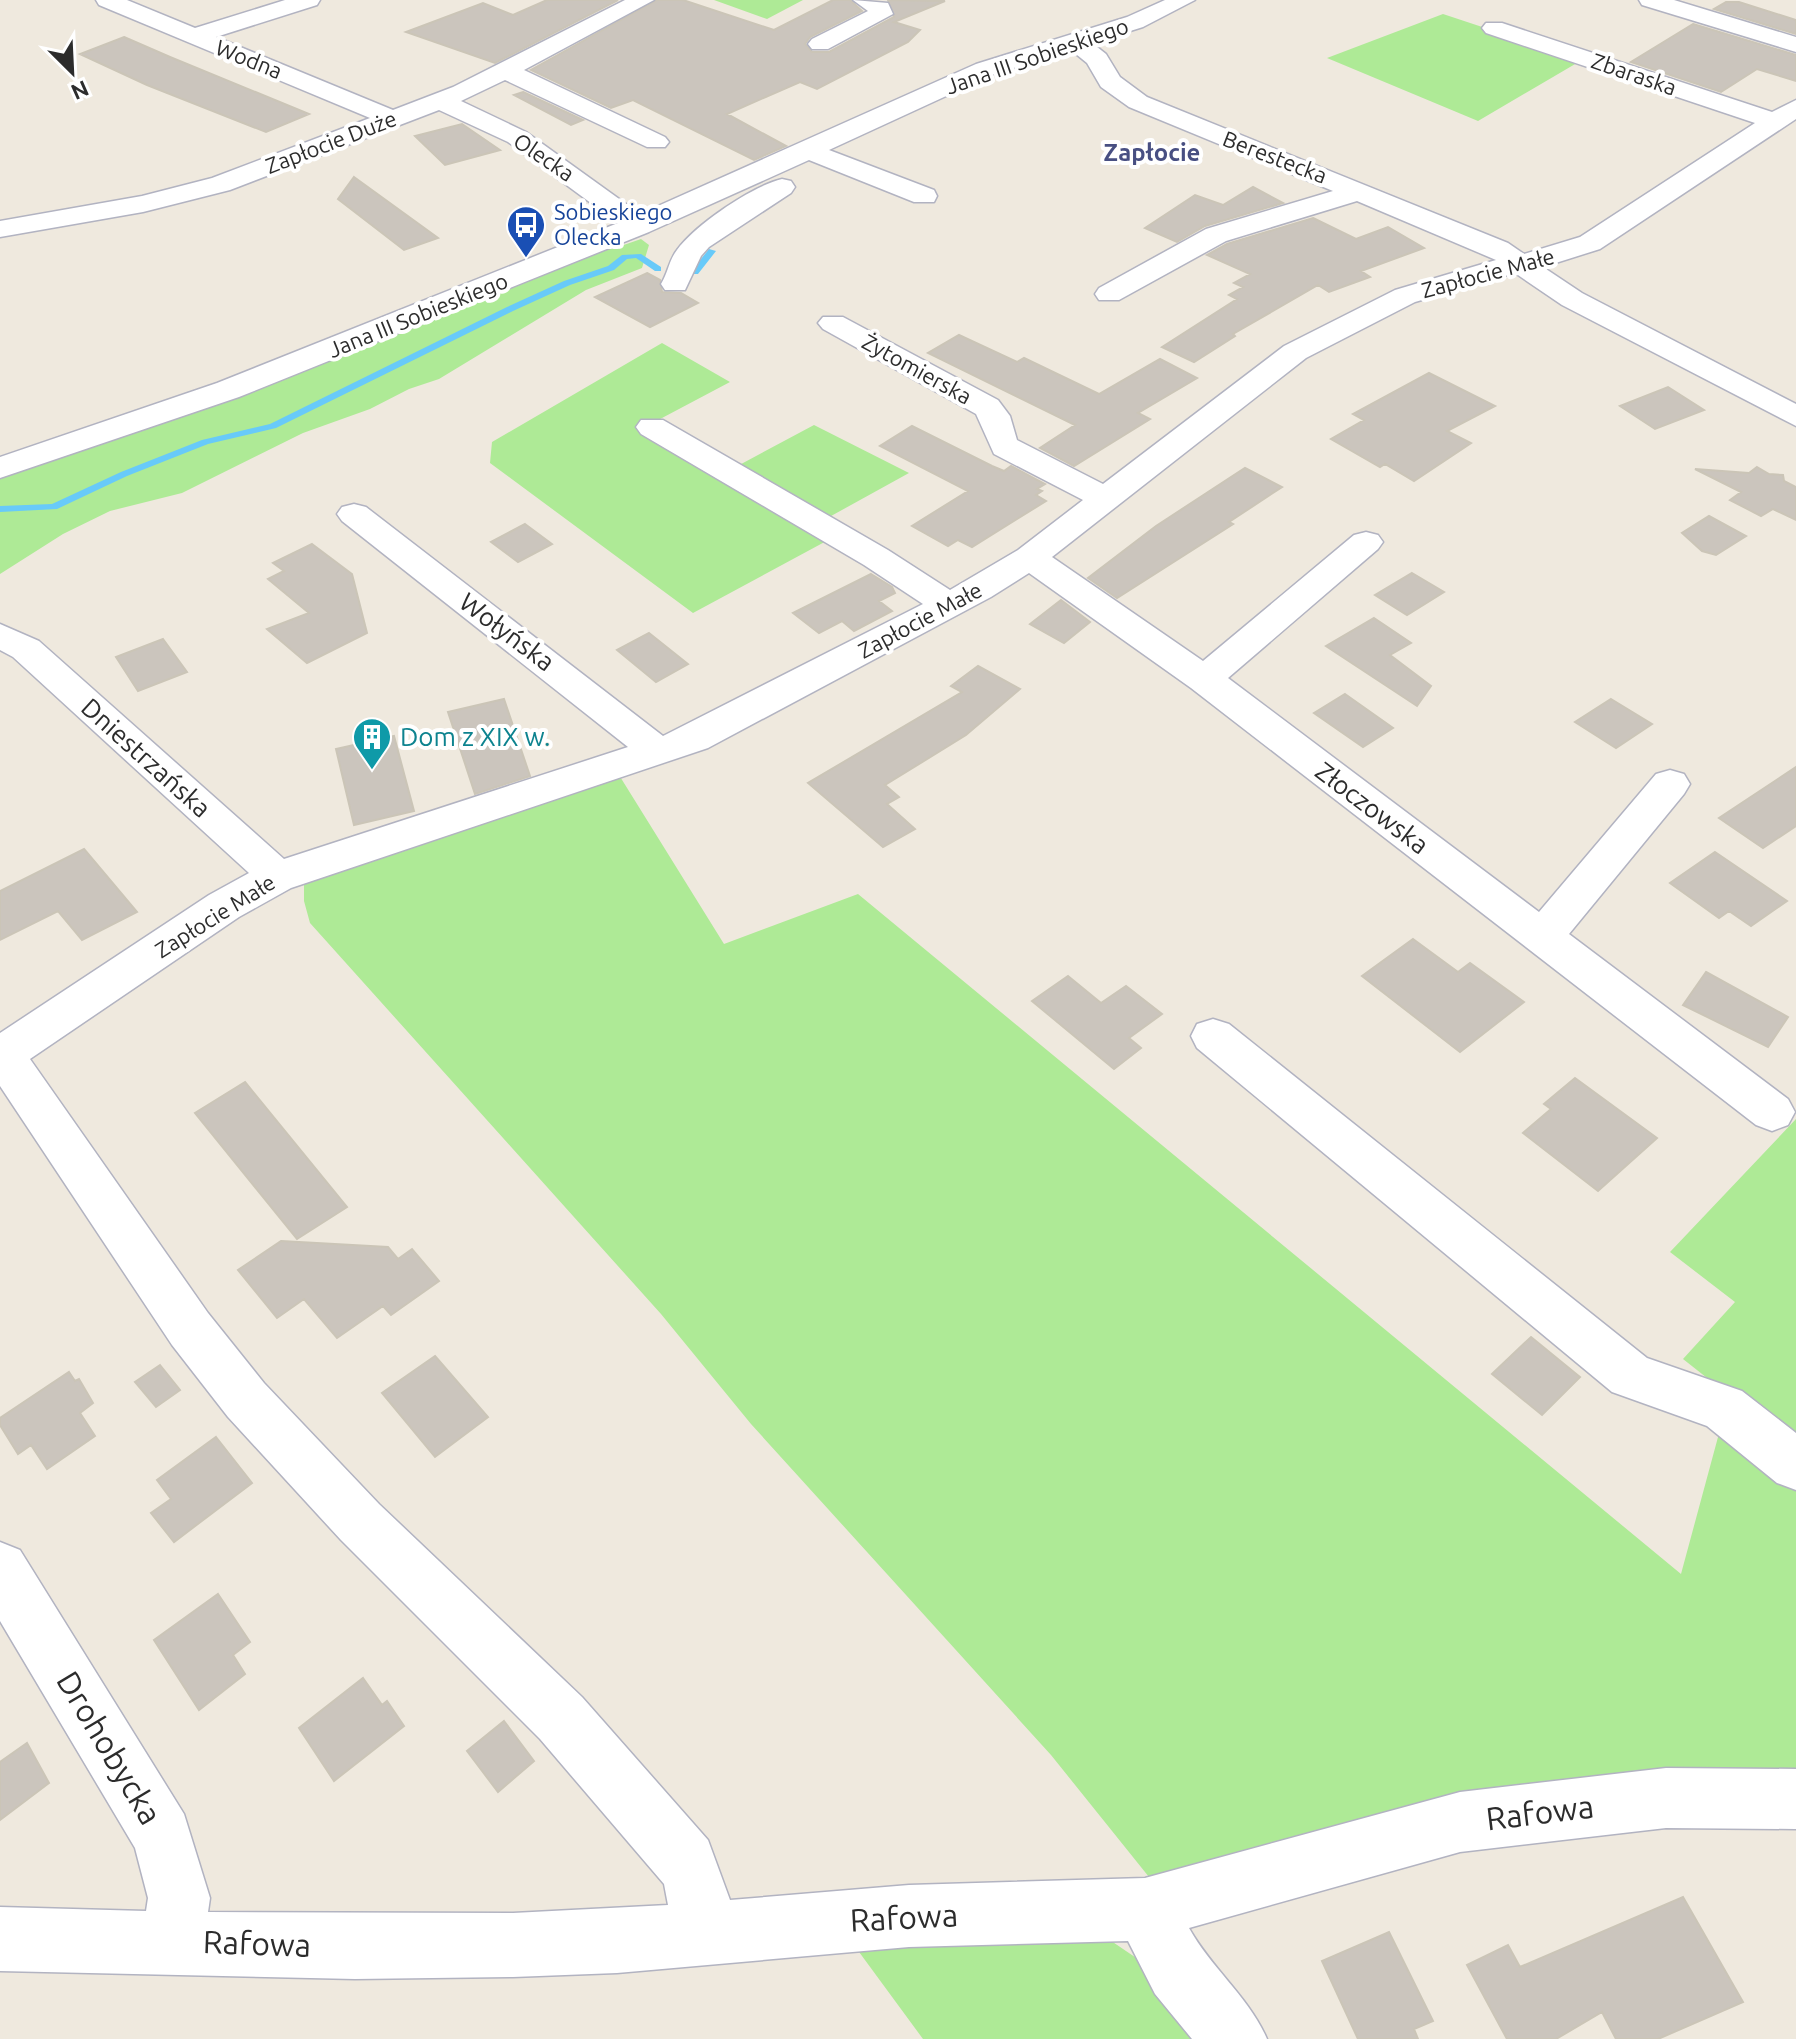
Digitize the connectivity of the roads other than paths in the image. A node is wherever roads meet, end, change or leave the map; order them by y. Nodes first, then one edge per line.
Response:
1 (107, 0) edge
2 (309, 0) edge
3 (643, 0) edge
4 (864, 0) edge
5 (1184, 0) edge
6 (1650, 0) edge
7 (1494, 28) dead end
8 (192, 37) junction
9 (1074, 40) junction
10 (820, 44) dead end
11 (1796, 45) edge
12 (506, 71) junction
13 (441, 101) junction
14 (1784, 115) edge
15 (391, 118) junction
16 (656, 142) dead end
17 (816, 153) junction
18 (1363, 191) junction
19 (924, 196) dead end
20 (639, 226) junction
21 (0, 229) edge
22 (1522, 263) junction
23 (675, 284) dead end
24 (1109, 294) dead end
25 (833, 323) dead end
26 (1796, 417) edge
27 (652, 427) dead end
28 (0, 468) edge
29 (1106, 499) junction
30 (354, 514) dead end
31 (1366, 542) dead end
32 (1030, 557) junction
33 (948, 605) junction
34 (5, 643) edge
35 (1204, 679) junction
36 (659, 752) junction
37 (1670, 784) dead end
38 (276, 877) junction
39 (1540, 937) junction
40 (1213, 1036) dead end
41 (0, 1056) edge
42 (1772, 1112) dead end
43 (1796, 1465) edge
44 (0, 1569) edge
45 (1796, 1799) edge
46 (1145, 1909) junction
47 (703, 1934) junction
48 (0, 1939) edge
49 (173, 1941) junction
50 (1234, 2039) edge

1 - 8 street, Wodna
2 - 8 street
3 - 12 street, Zapłocie Duże
4 - 10 street
5 - 9 street, Jana III Sobieskiego
6 - 11 street
7 - 14 street, Zbaraska
8 - 15 street, Wodna
9 - 17 street, Jana III Sobieskiego
9 - 18 street, Berestecka
12 - 13 street, Zapłocie Duże
12 - 16 street
13 - 15 street, Zapłocie Duże
13 - 20 street, Olecka
14 - 22 street, Zapłocie Małe
15 - 21 street, Zapłocie Duże
17 - 19 street
17 - 20 street, Jana III Sobieskiego
17 - 23 street
18 - 22 street, Berestecka
18 - 24 street, Berestecka
20 - 28 street, Jana III Sobieskiego
22 - 26 street, Berestecka
22 - 29 street, Zapłocie Małe
25 - 29 street, Żytomierska
27 - 33 street
29 - 32 street, Zapłocie Małe
30 - 36 street, Wołyńska
31 - 35 street
32 - 33 street, Zapłocie Małe
32 - 35 street, Złoczowska
33 - 36 street, Zapłocie Małe
34 - 38 street, Dniestrzańska
35 - 39 street, Złoczowska
36 - 38 street, Zapłocie Małe
37 - 39 street
38 - 41 street, Zapłocie Małe
39 - 42 street, Złoczowska
40 - 43 street
41 - 47 street
44 - 49 street, Drohobycka
45 - 46 street, Rafowa
46 - 47 street, Rafowa
46 - 50 street
47 - 49 street, Rafowa
48 - 49 street, Rafowa

